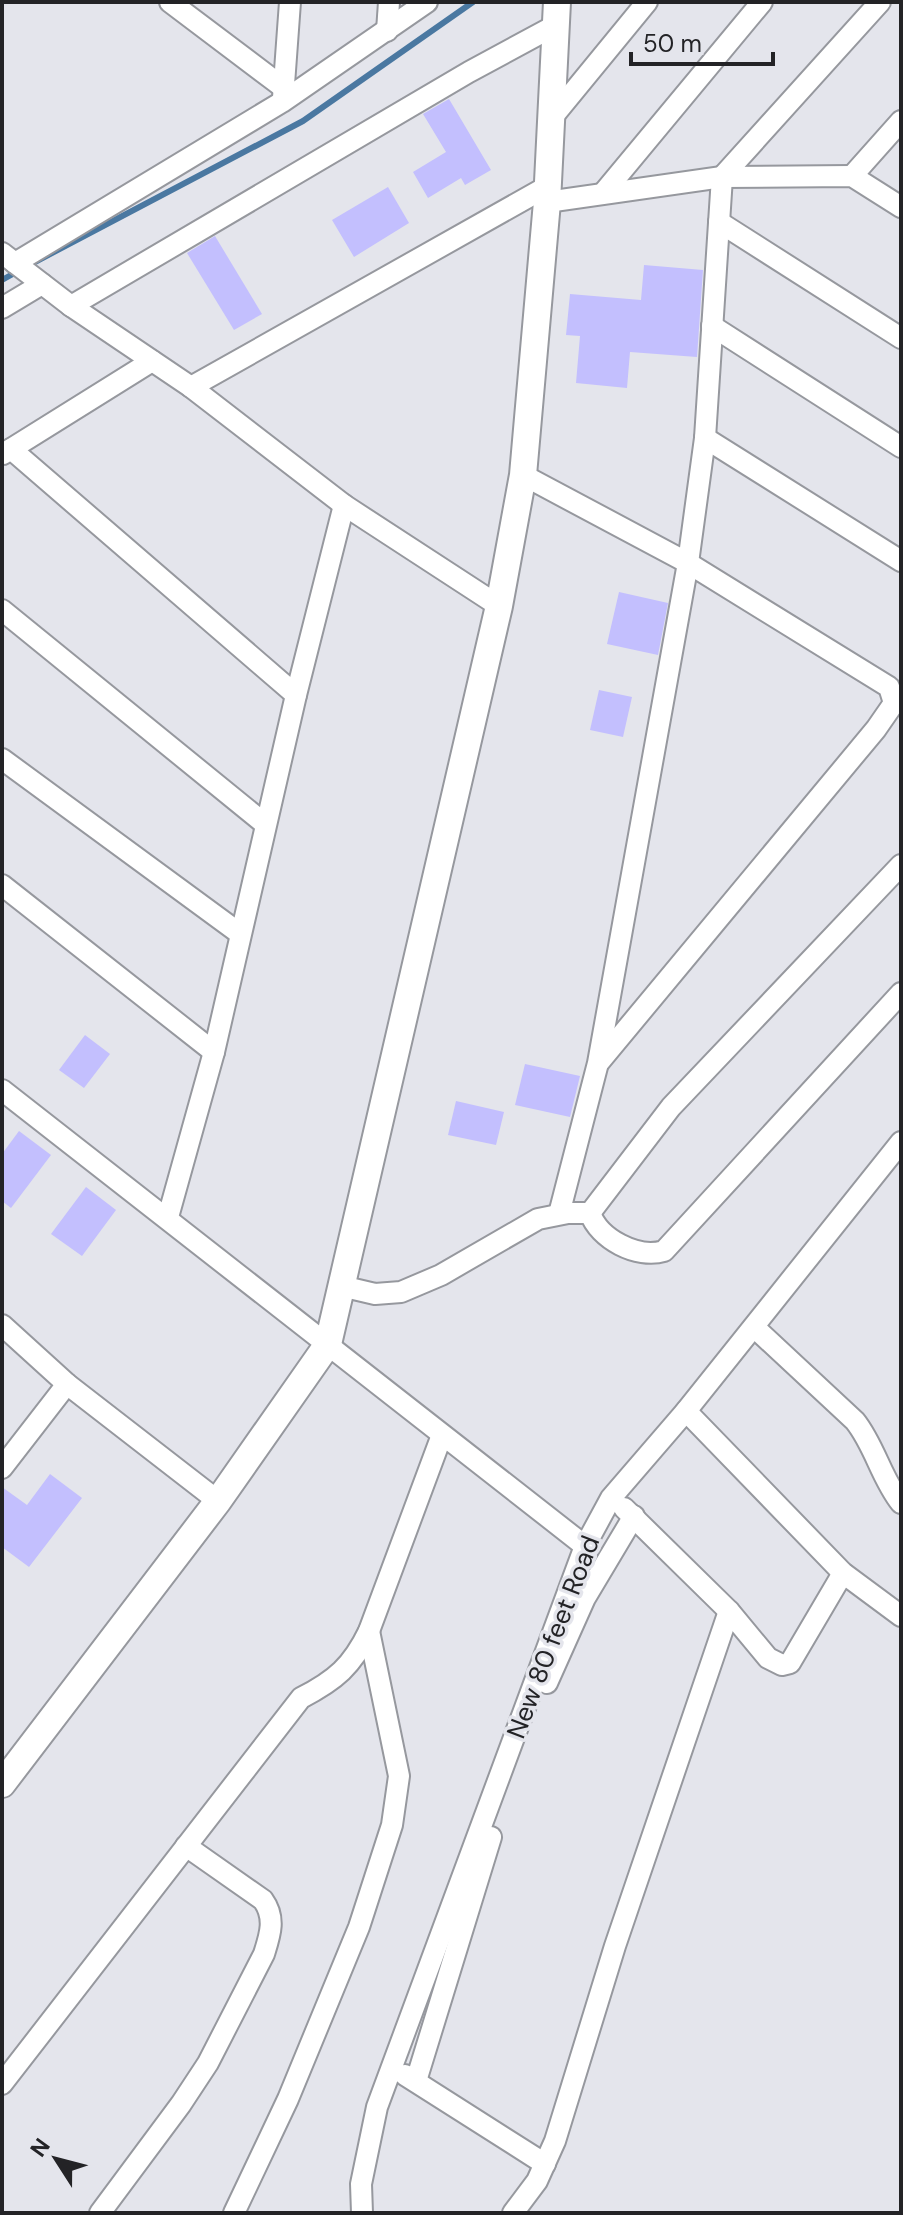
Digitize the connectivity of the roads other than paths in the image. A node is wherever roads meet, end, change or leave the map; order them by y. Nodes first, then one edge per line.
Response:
1 (170, 2) edge
2 (290, 2) edge
3 (389, 2) edge
4 (427, 2) edge
5 (647, 2) edge
6 (762, 2) edge
7 (880, 2) edge
8 (557, 14) edge
9 (387, 31) junction
10 (283, 95) junction
11 (551, 119) junction
12 (901, 121) edge
13 (852, 176) junction
14 (722, 177) junction
15 (605, 191) junction
16 (547, 194) junction
17 (901, 207) edge
18 (719, 222) junction
19 (9, 258) edge
20 (42, 284) junction
21 (71, 306) junction
22 (2, 308) edge
23 (712, 326) junction
24 (901, 338) edge
25 (152, 361) junction
26 (191, 387) junction
27 (705, 438) junction
28 (901, 447) edge
29 (6, 451) edge
30 (523, 475) junction
31 (344, 505) junction
32 (901, 561) edge
33 (688, 563) junction
34 (499, 606) junction
35 (2, 610) edge
36 (296, 695) junction
37 (2, 759) edge
38 (265, 824) junction
39 (901, 865) edge
40 (2, 885) edge
41 (239, 933) junction
42 (901, 993) edge
43 (214, 1052) junction
44 (598, 1063) junction
45 (2, 1090) edge
46 (901, 1142) edge
47 (590, 1213) junction
48 (559, 1214) junction
49 (168, 1217) junction
50 (341, 1286) junction
51 (2, 1325) edge
52 (754, 1327) junction
53 (328, 1344) junction
54 (67, 1384) junction
55 (686, 1411) junction
56 (442, 1435) junction
57 (2, 1468) edge
58 (611, 1498) junction
59 (218, 1501) junction
60 (901, 1503) edge
61 (634, 1516) junction
62 (585, 1546) junction
63 (843, 1573) junction
64 (729, 1611) junction
65 (901, 1616) edge
66 (369, 1631) junction
67 (2, 1784) edge
68 (186, 1846) junction
69 (391, 2068) junction
70 (416, 2081) junction
71 (2, 2084) edge
72 (545, 2164) junction
73 (100, 2213) edge
74 (234, 2213) edge
75 (362, 2213) edge
76 (513, 2213) edge

1 - 10 street
2 - 10 street
3 - 9 street
4 - 9 street
5 - 11 street
6 - 15 street
7 - 14 street
8 - 11 street
8 - 21 street
9 - 10 street
10 - 19 street
11 - 16 street
12 - 13 street
13 - 14 street
13 - 17 street
14 - 15 street
14 - 18 street
15 - 16 street
16 - 26 street
16 - 30 street
18 - 23 street
18 - 24 street
19 - 20 street
20 - 21 street
20 - 22 street
21 - 25 street
23 - 27 street
23 - 28 street
25 - 26 street
25 - 29 street
26 - 31 street
27 - 32 street
27 - 33 street
29 - 36 street
30 - 33 street
30 - 34 street
31 - 34 street
31 - 36 street
33 - 44 street
33 - 44 street
34 - 50 street
35 - 38 street
36 - 38 street
37 - 41 street
38 - 41 street
39 - 47 street
40 - 43 street
41 - 43 street
42 - 47 street
43 - 49 street
44 - 48 street
45 - 49 street
46 - 52 street, New 80 feet Road
47 - 48 street
48 - 50 street
49 - 53 street
50 - 53 street
51 - 54 street
52 - 55 street, New 80 feet Road
52 - 60 street
53 - 56 street
53 - 59 street
54 - 57 street
54 - 59 street
55 - 58 street, New 80 feet Road
55 - 63 street
56 - 62 street
56 - 66 street
58 - 61 street
58 - 62 street, New 80 feet Road
59 - 67 street
61 - 64 street
61 - 70 street
62 - 69 street, New 80 feet Road
63 - 64 street
63 - 65 street
64 - 72 street
66 - 68 street
66 - 74 street
68 - 71 street
68 - 73 street
69 - 70 street
69 - 75 street, New 80 feet Road
70 - 72 street
72 - 76 street

